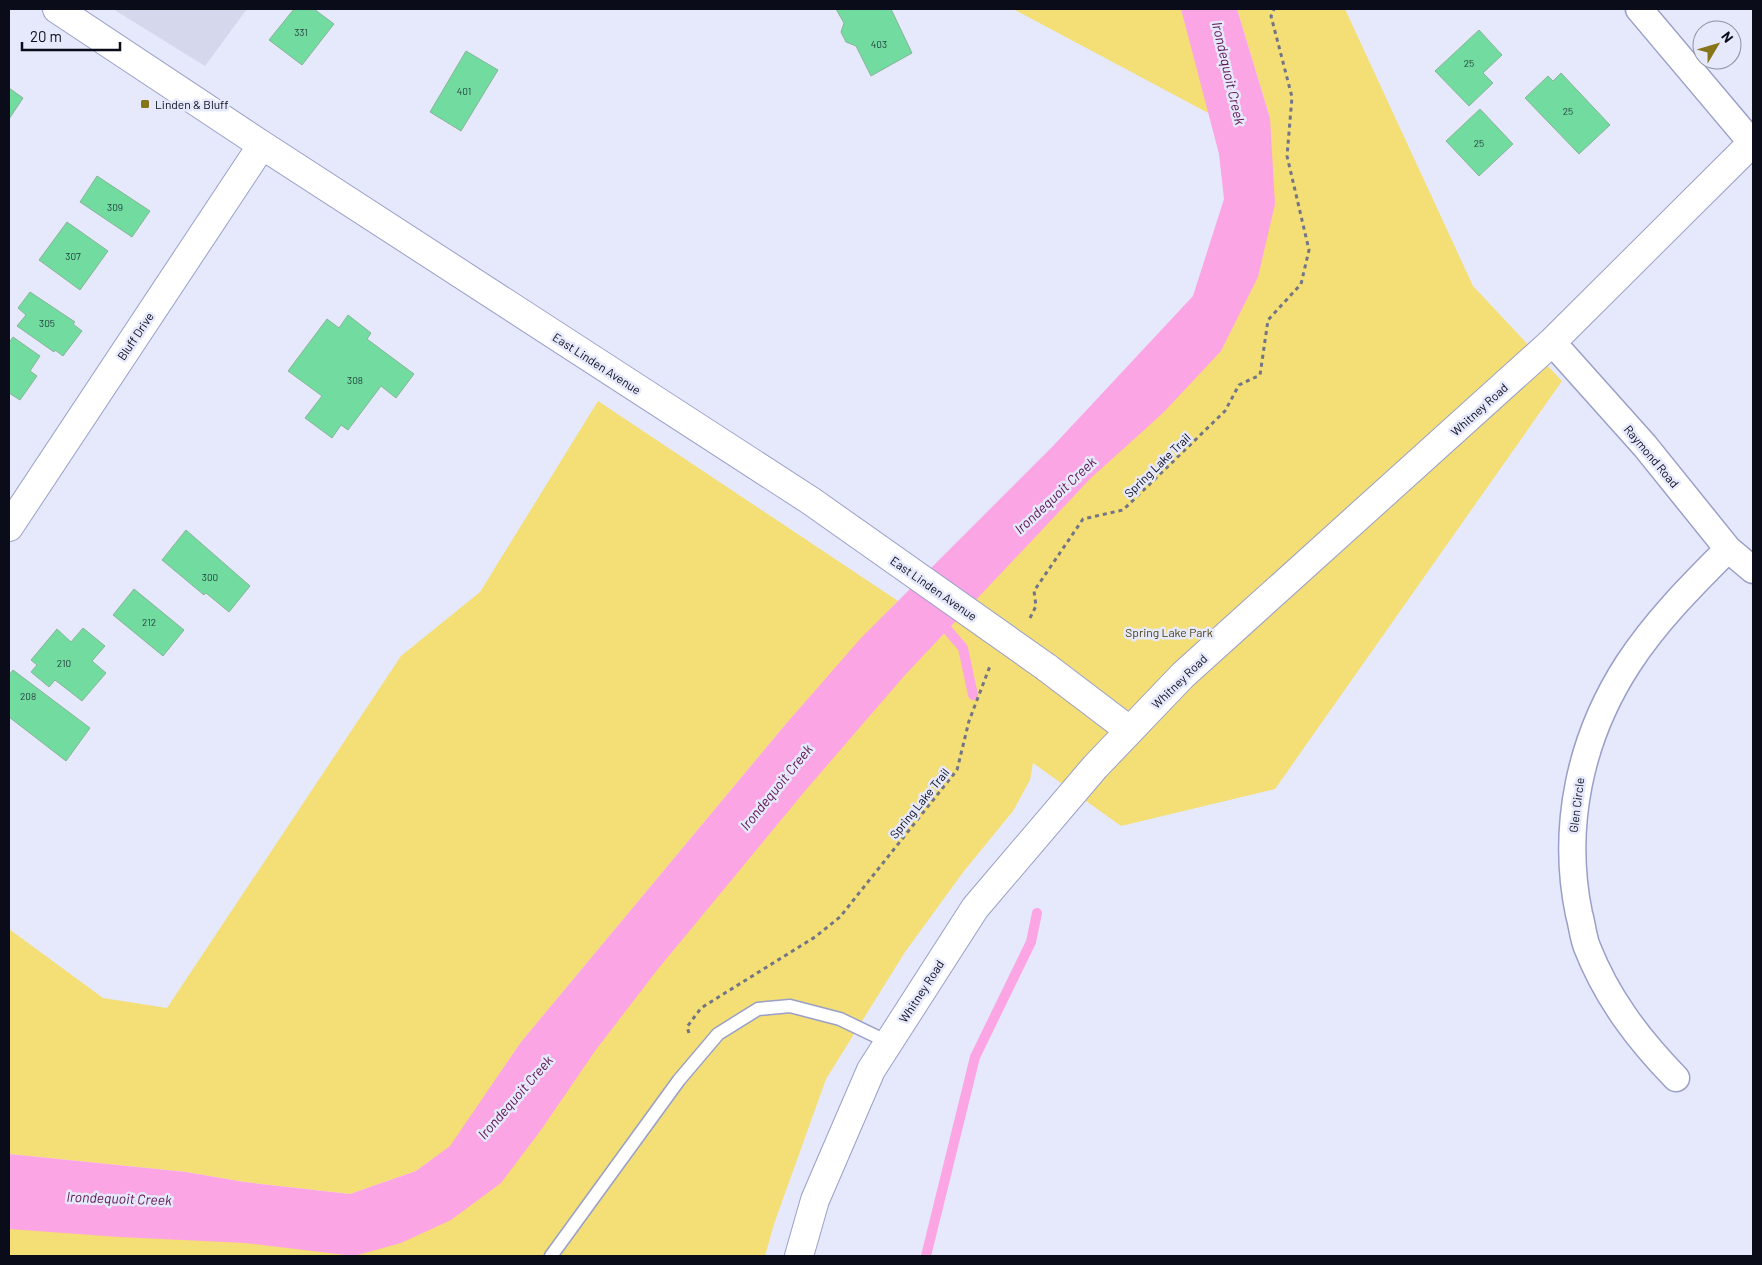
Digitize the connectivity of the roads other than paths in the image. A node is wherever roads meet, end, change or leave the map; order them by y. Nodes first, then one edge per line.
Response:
1 (56, 9) edge
2 (1639, 9) edge
3 (1752, 143) edge
4 (262, 145) junction
5 (1552, 342) junction
6 (9, 525) edge
7 (1728, 550) junction
8 (1753, 570) edge
9 (1129, 730) junction
10 (888, 1042) junction
11 (1676, 1078) dead end
12 (551, 1256) edge
13 (799, 1256) edge

1 - 4 main road, East Linden Avenue
2 - 3 street
3 - 5 main road, Whitney Road
4 - 6 main road, Bluff Drive
4 - 9 main road, East Linden Avenue, bridge
5 - 7 street, Raymond Road
5 - 9 main road, Whitney Road
7 - 8 street, Raymond Road
7 - 11 street, Glen Circle
9 - 10 main road, Whitney Road
10 - 12 lane
10 - 13 main road, Whitney Road

